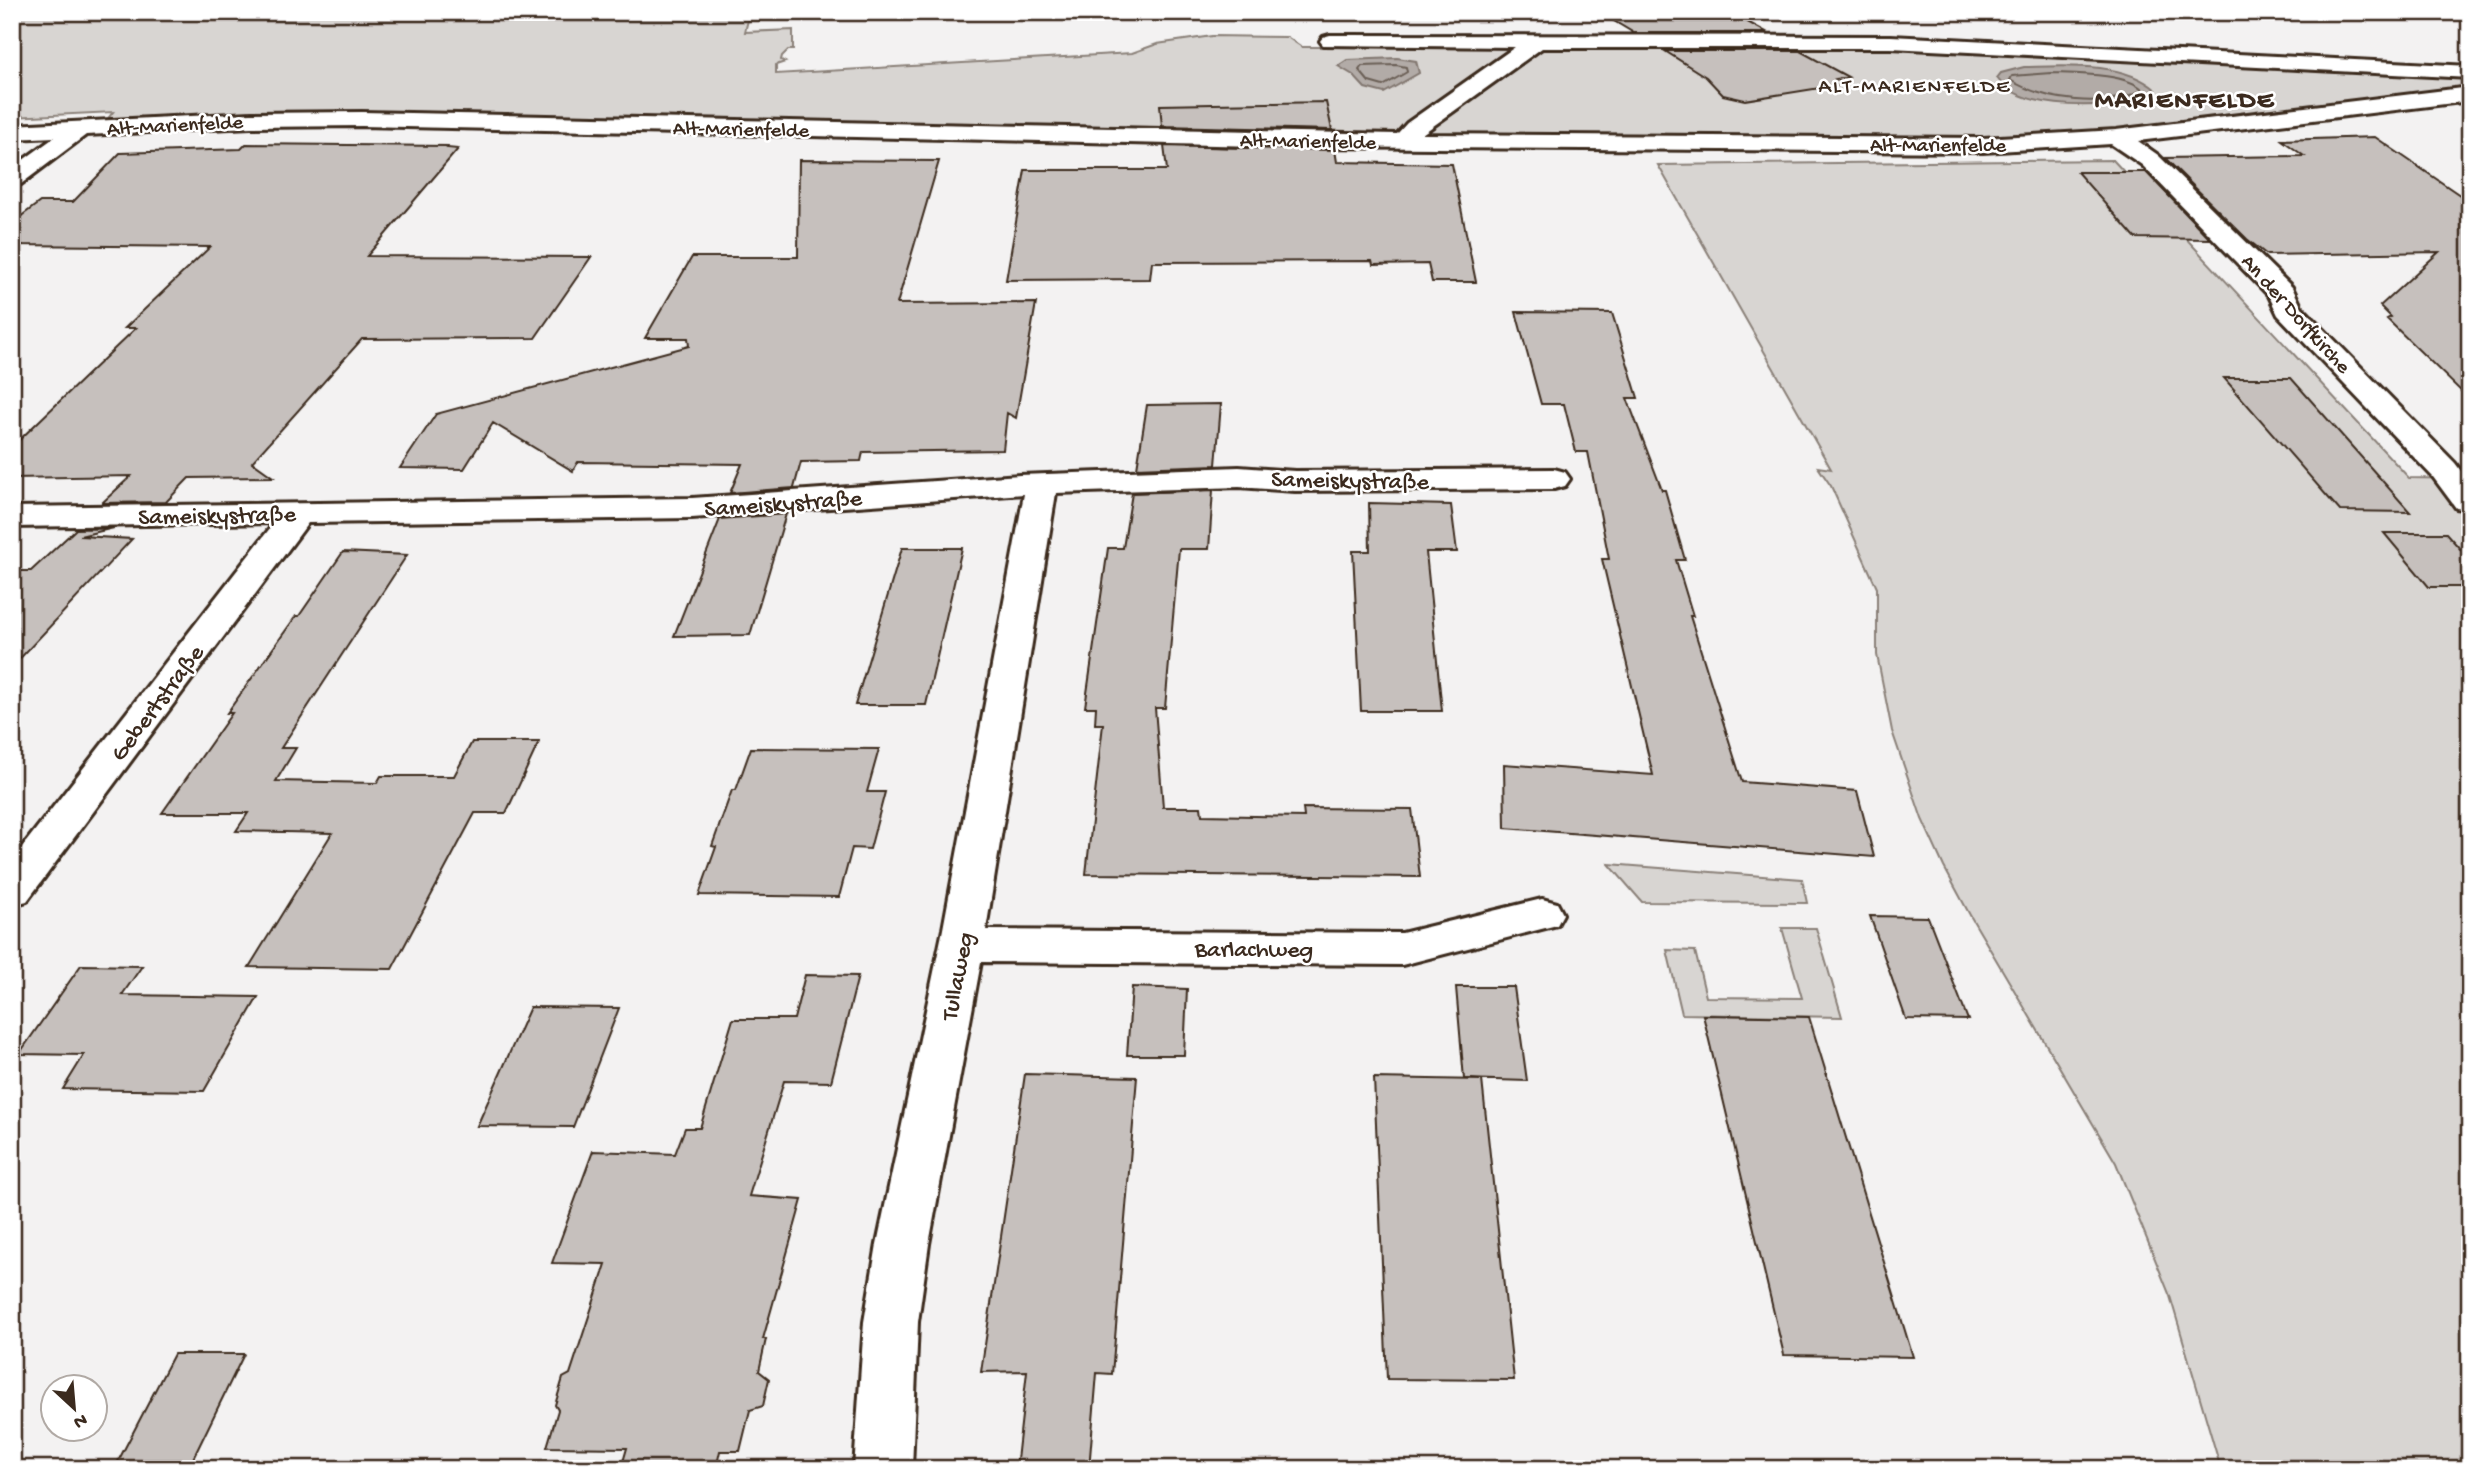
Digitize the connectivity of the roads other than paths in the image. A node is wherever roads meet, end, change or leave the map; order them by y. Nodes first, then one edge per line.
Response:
1 (1330, 41) dead end
2 (1538, 41) junction
3 (2470, 72) edge
4 (2470, 94) edge
5 (80, 129) junction
6 (12, 132) edge
7 (2116, 137) junction
8 (1403, 141) junction
9 (12, 179) edge
10 (1554, 479) dead end
11 (1042, 484) junction
12 (2467, 501) dead end
13 (299, 513) junction
14 (12, 517) edge
15 (12, 890) edge
16 (1542, 914) dead end
17 (962, 946) junction
18 (883, 1469) edge

1 - 2 street
2 - 3 street
2 - 8 street, Alt-Marienfelde
4 - 7 street, Alt-Marienfelde
5 - 6 street, Alt-Marienfelde
5 - 8 street, Alt-Marienfelde
5 - 9 street
7 - 8 street, Alt-Marienfelde
7 - 12 street, An der Dorfkirche
10 - 11 street, Sameiskystraße
11 - 13 street, Sameiskystraße
11 - 17 street, Tullaweg
13 - 14 street, Sameiskystraße
13 - 15 street, Gebertstraße
16 - 17 street, Barlachweg
17 - 18 street, Tullaweg

